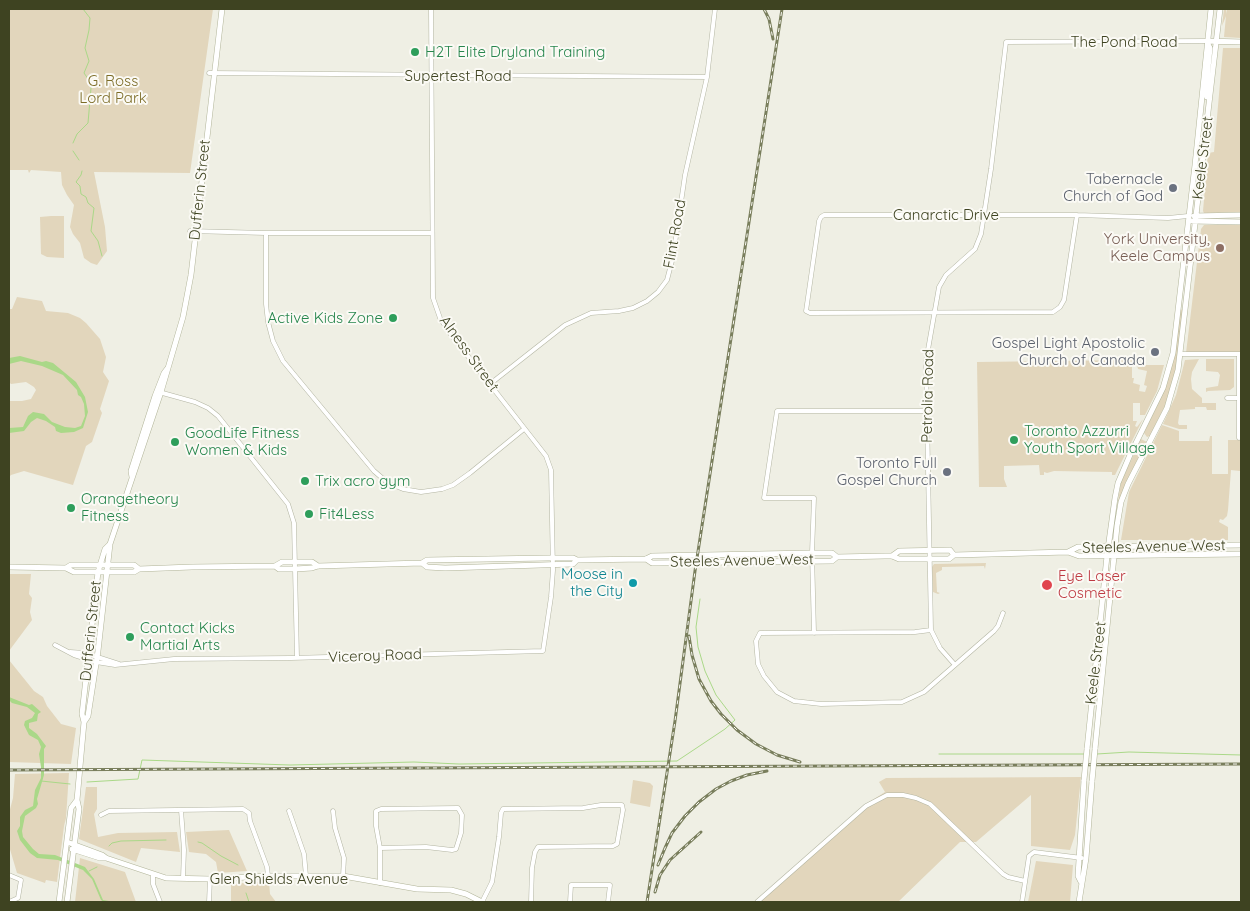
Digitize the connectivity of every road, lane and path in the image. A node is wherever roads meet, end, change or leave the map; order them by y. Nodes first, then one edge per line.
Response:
1 (222, 9) edge
2 (431, 9) edge
3 (715, 9) edge
4 (1211, 9) edge
5 (1219, 9) edge
6 (1206, 41) junction
7 (1006, 42) joint
8 (1216, 42) junction
9 (1241, 42) edge
10 (211, 73) junction
11 (431, 76) junction
12 (707, 77) junction
13 (1208, 114) junction
14 (1077, 215) junction
15 (984, 216) junction
16 (1241, 216) edge
17 (1188, 218) junction
18 (1195, 219) junction
19 (1241, 222) edge
20 (193, 231) junction
21 (266, 233) junction
22 (432, 233) junction
23 (1178, 305) junction
24 (1186, 307) junction
25 (933, 313) junction
26 (1181, 354) junction
27 (1240, 354) edge
28 (490, 384) junction
29 (159, 392) junction
30 (1227, 398) dead end
31 (1239, 398) junction
32 (927, 411) junction
33 (524, 429) junction
34 (1140, 434) junction
35 (1239, 438) dead end
36 (1150, 440) junction
37 (110, 544) junction
38 (1241, 545) edge
39 (1108, 547) junction
40 (1115, 547) junction
41 (929, 551) junction
42 (1068, 552) junction
43 (812, 553) junction
44 (1241, 554) edge
45 (954, 555) junction
46 (892, 556) junction
47 (1107, 556) junction
48 (1114, 556) junction
49 (837, 557) junction
50 (646, 559) junction
51 (929, 559) junction
52 (445, 560) junction
53 (812, 560) junction
54 (553, 561) junction
55 (295, 562) junction
56 (422, 563) junction
57 (100, 565) junction
58 (106, 566) junction
59 (275, 566) junction
60 (318, 566) junction
61 (9, 567) edge
62 (66, 568) junction
63 (445, 568) junction
64 (138, 569) junction
65 (295, 569) junction
66 (98, 572) junction
67 (106, 572) junction
68 (1004, 613) dead end
69 (930, 630) junction
70 (814, 633) junction
71 (55, 645) dead end
72 (89, 657) junction
73 (297, 658) junction
74 (96, 660) junction
75 (955, 665) junction
76 (84, 722) junction
77 (76, 800) junction
78 (181, 810) junction
79 (290, 811) dead end
80 (333, 811) dead end
81 (101, 815) dead end
82 (67, 845) junction
83 (380, 848) junction
84 (74, 850) junction
85 (1079, 858) junction
86 (1086, 858) junction
87 (9, 874) edge
88 (154, 875) junction
89 (268, 876) junction
90 (306, 876) junction
91 (343, 876) junction
92 (183, 878) junction
93 (210, 879) junction
94 (1025, 881) junction
95 (1081, 882) junction
96 (380, 883) junction
97 (9, 902) edge
98 (59, 902) edge
99 (67, 902) edge
100 (160, 902) edge
101 (209, 902) edge
102 (482, 902) edge
103 (531, 902) edge
104 (570, 902) edge
105 (608, 902) edge
106 (757, 902) edge
107 (1022, 902) edge
108 (1079, 902) edge

1 - 10 main road, Dufferin Street
2 - 11 street, Alness Street
3 - 12 street, Flint Road
4 - 6 main road, Keele Street
5 - 8 main road, Keele Street
6 - 7 street, The Pond Road
6 - 8 main road, The Pond Road
6 - 13 main road
6 - 17 main road, Keele Street
7 - 15 street, Petrolia Road
8 - 9 main road, The Pond Road
8 - 13 main road, Keele Street
10 - 11 street, Supertest Road
10 - 20 main road, Dufferin Street
11 - 12 street, Supertest Road
11 - 22 street, Alness Street
12 - 28 street, Flint Road
13 - 18 main road, Keele Street
14 - 15 street, Canarctic Drive
14 - 17 street, Canarctic Drive
14 - 25 street
15 - 25 street, Petrolia Road
15 - 25 street, Canarctic Drive
16 - 18 main road
17 - 18 main road, Canarctic Drive
17 - 23 main road, Keele Street
18 - 19 main road
18 - 24 main road, Keele Street
20 - 21 street
20 - 29 main road, Dufferin Street
21 - 22 street
21 - 33 street
22 - 28 street, Alness Street
23 - 24 main road
23 - 34 main road, Keele Street
24 - 26 main road, Keele Street
25 - 32 street, Petrolia Road
26 - 27 street
26 - 36 main road, Keele Street
27 - 31 street
28 - 33 street, Alness Street
29 - 37 main road, Dufferin Street
29 - 55 street
30 - 31 street
31 - 35 street
32 - 41 street, Petrolia Road
32 - 43 street
33 - 54 street, Alness Street
34 - 36 main road
34 - 39 main road, Keele Street
36 - 40 main road, Keele Street
37 - 57 main road, Dufferin Street
37 - 58 main road, Dufferin Street
38 - 40 main road, Steeles Avenue West
39 - 40 main road, Steeles Avenue West
39 - 42 main road, Steeles Avenue West
39 - 47 main road, Keele Street
40 - 48 main road, Keele Street
41 - 45 main road, Steeles Avenue West
41 - 46 main road, Steeles Avenue West
41 - 51 street, Petrolia Road
42 - 45 main road, Steeles Avenue West
42 - 47 main road, Steeles Avenue West
43 - 49 main road, Steeles Avenue West
43 - 50 main road, Steeles Avenue West
43 - 53 street
44 - 48 main road, Steeles Avenue West
45 - 51 main road, Steeles Avenue West
46 - 49 main road, Steeles Avenue West
46 - 51 main road, Steeles Avenue West
47 - 48 main road, Steeles Avenue West
47 - 85 main road, Keele Street, bridge
48 - 86 main road, Keele Street, bridge
49 - 53 main road, Steeles Avenue West
50 - 53 main road, Steeles Avenue West
50 - 54 main road, Steeles Avenue West
51 - 69 street, Petrolia Road
52 - 54 main road, Steeles Avenue West
52 - 56 main road, Steeles Avenue West
52 - 63 main road
53 - 70 street
54 - 63 main road, Steeles Avenue West
54 - 73 street, Viceroy Road
55 - 59 main road, Steeles Avenue West
55 - 60 main road, Steeles Avenue West
55 - 65 street
56 - 60 main road, Steeles Avenue West
56 - 63 main road, Steeles Avenue West
57 - 58 main road, Steeles Avenue West
57 - 62 main road, Steeles Avenue West
57 - 66 main road, Dufferin Street
58 - 64 main road, Steeles Avenue West
58 - 67 main road, Dufferin Street
59 - 64 main road, Steeles Avenue West
59 - 65 main road, Steeles Avenue West
60 - 65 main road, Steeles Avenue West
61 - 62 main road, Steeles Avenue West
62 - 66 main road, Steeles Avenue West
64 - 67 main road, Steeles Avenue West
65 - 73 street
66 - 67 main road, Steeles Avenue West
66 - 72 main road, Dufferin Street
67 - 74 main road, Dufferin Street
68 - 75 street
69 - 70 street
69 - 75 street
70 - 75 street
71 - 72 street, Viceroy Road
72 - 74 street, Viceroy Road
72 - 76 main road, Dufferin Street
73 - 74 street, Viceroy Road
74 - 76 main road, Dufferin Street
76 - 77 main road, Dufferin Street
77 - 82 main road, Dufferin Street
77 - 84 main road, Dufferin Street
78 - 81 street
78 - 89 street
78 - 92 street
79 - 90 street
80 - 91 street
82 - 84 main road, Glen Shields Avenue
82 - 98 main road, Dufferin Street
83 - 83 street
83 - 96 street
84 - 88 main road, Glen Shields Avenue
84 - 99 main road, Dufferin Street
85 - 86 street
85 - 94 street
85 - 95 main road, Keele Street
86 - 95 main road, Keele Street
87 - 97 street
88 - 92 main road, Glen Shields Avenue
88 - 100 street
89 - 90 main road, Glen Shields Avenue
89 - 93 main road, Glen Shields Avenue
90 - 91 main road, Glen Shields Avenue
91 - 96 main road, Glen Shields Avenue
92 - 93 main road, Glen Shields Avenue
93 - 101 street
94 - 106 street
94 - 107 street
95 - 108 main road, Keele Street
96 - 102 main road, Glen Shields Avenue
102 - 103 street
104 - 105 street

